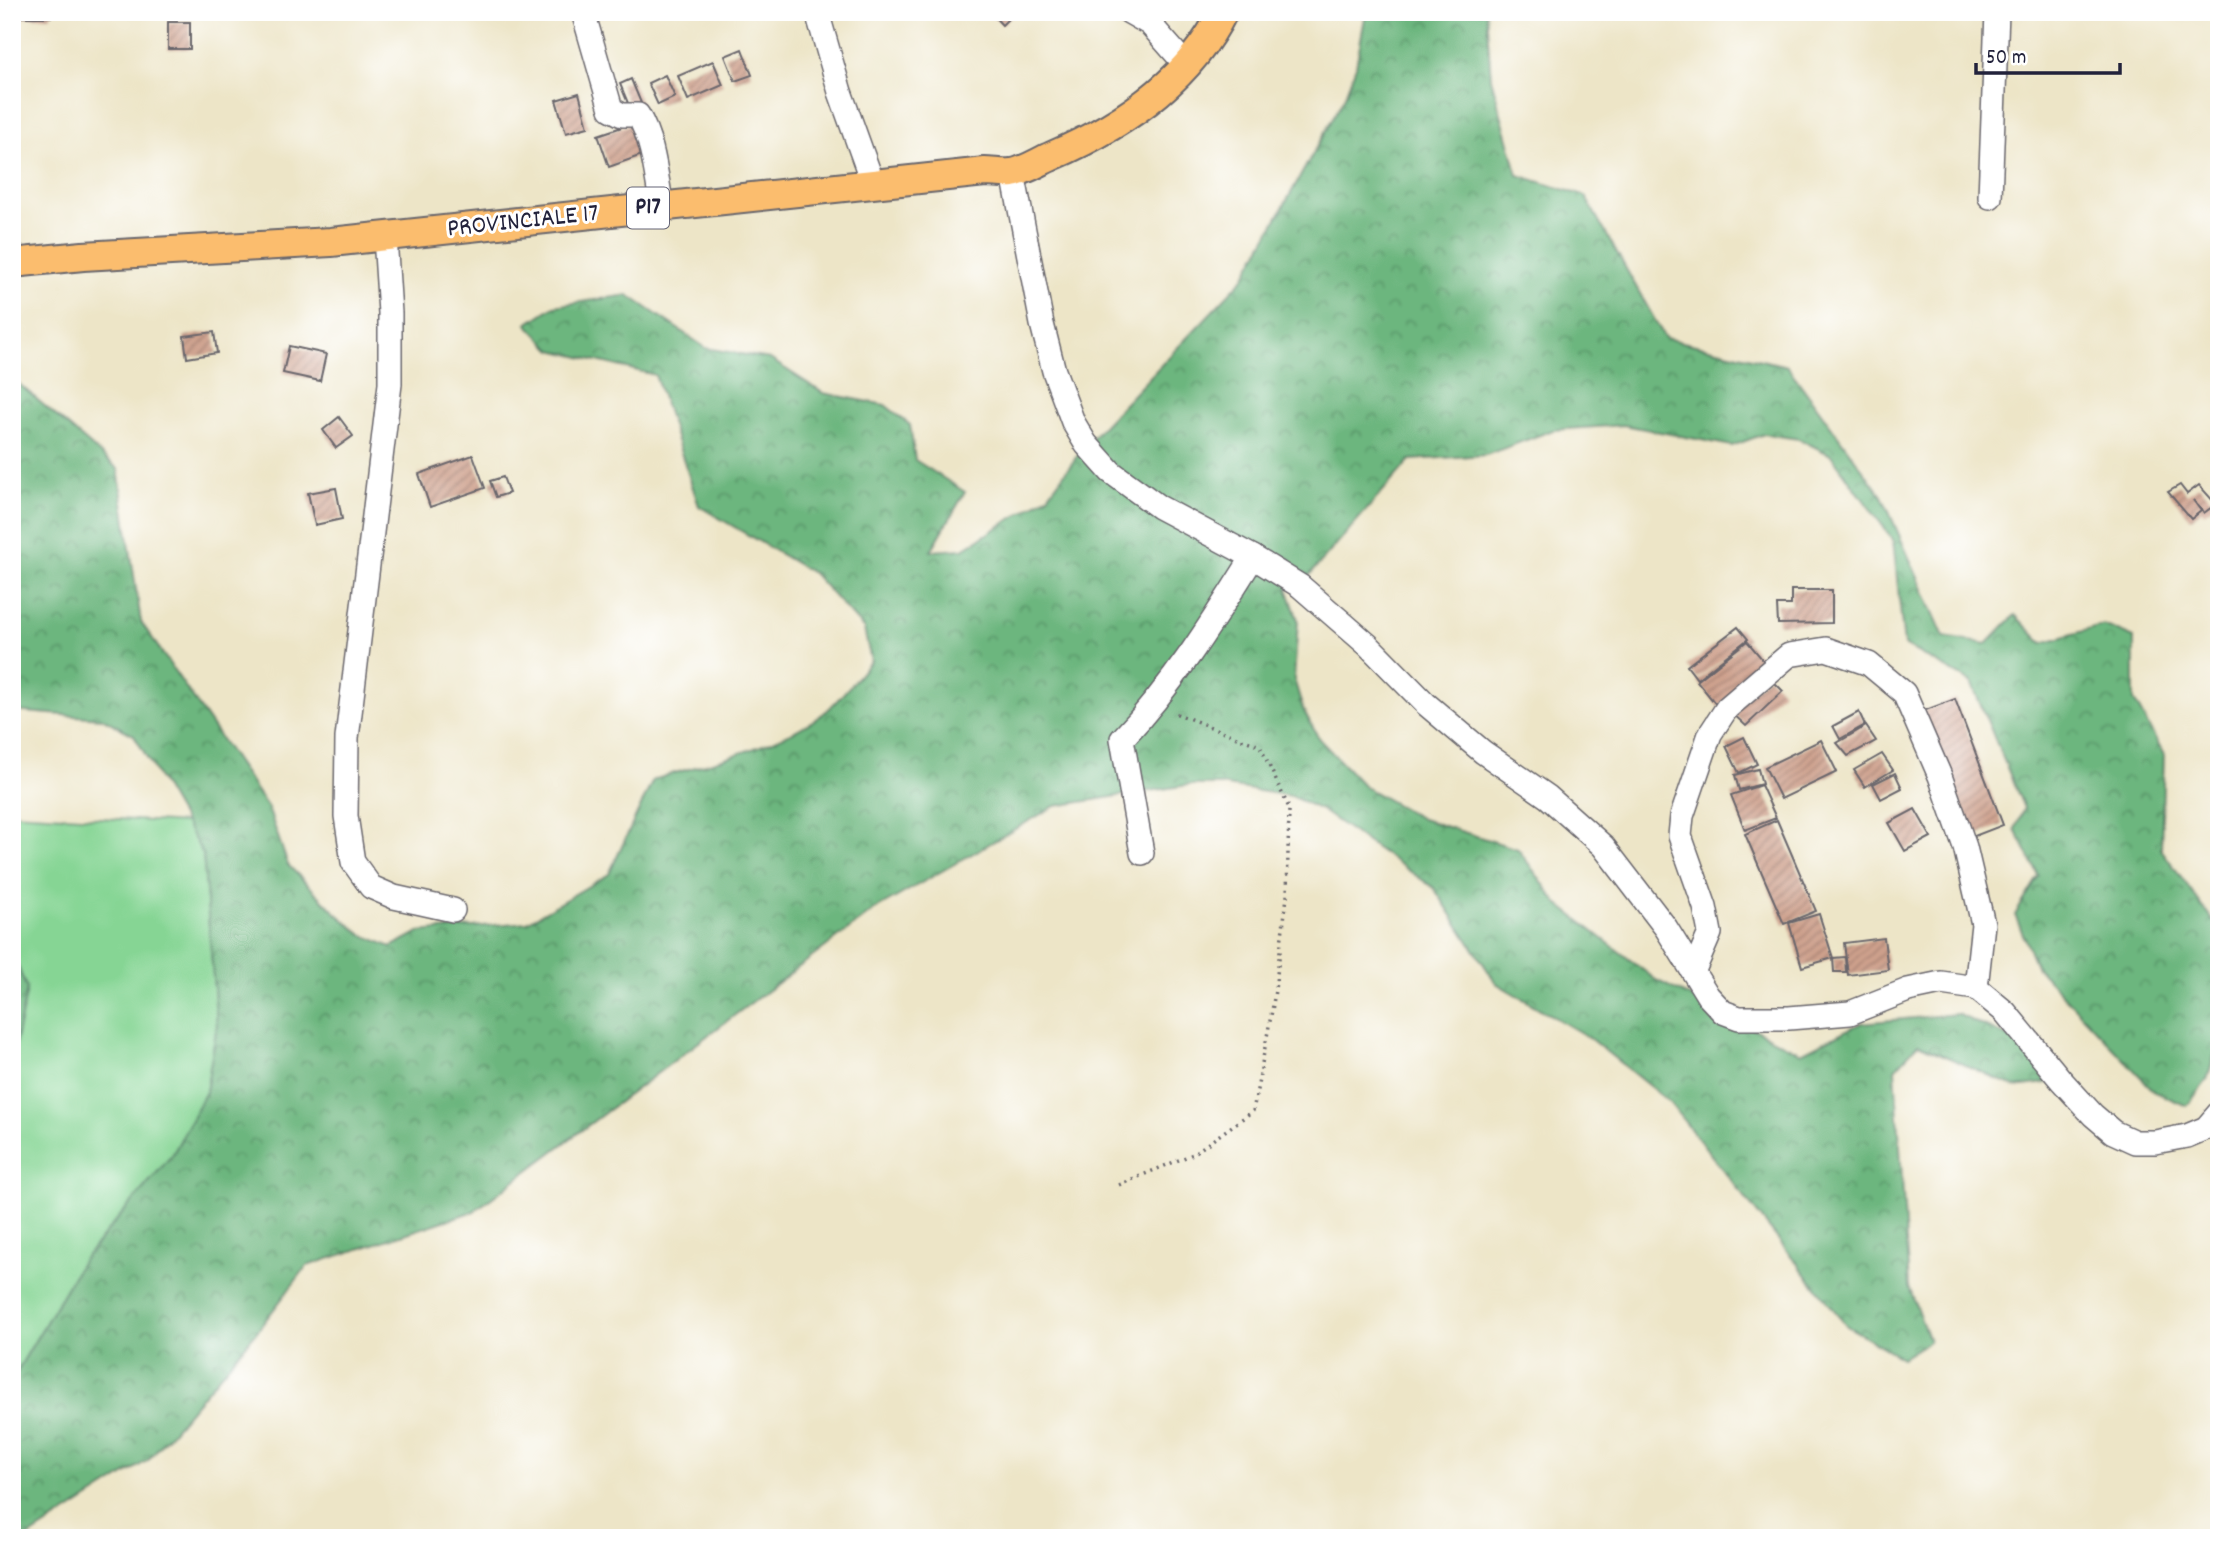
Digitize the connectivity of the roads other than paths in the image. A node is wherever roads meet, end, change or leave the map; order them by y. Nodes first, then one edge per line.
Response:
1 (583, 12) edge
2 (817, 12) edge
3 (1129, 12) edge
4 (1223, 12) edge
5 (1997, 12) edge
6 (1186, 65) junction
7 (1013, 173) junction
8 (873, 184) junction
9 (1990, 197) dead end
10 (662, 206) junction
11 (385, 237) junction
12 (12, 263) edge
13 (1253, 557) junction
14 (1142, 853) dead end
15 (453, 910) dead end
16 (1694, 970) junction
17 (1976, 988) junction
18 (2219, 1113) edge

1 - 10 street
2 - 8 street
3 - 6 street
4 - 6 main road, PROVINCIALE 17 / P17
5 - 9 street
6 - 7 main road, PROVINCIALE 17 / P17
7 - 8 main road, PROVINCIALE 17 / P17
7 - 13 street
8 - 10 main road, PROVINCIALE 17 / P17
10 - 11 main road, PROVINCIALE 17 / P17
11 - 12 main road, PROVINCIALE 17 / P17
11 - 15 street
13 - 14 street
13 - 16 street
16 - 17 street
16 - 17 street
17 - 18 street

